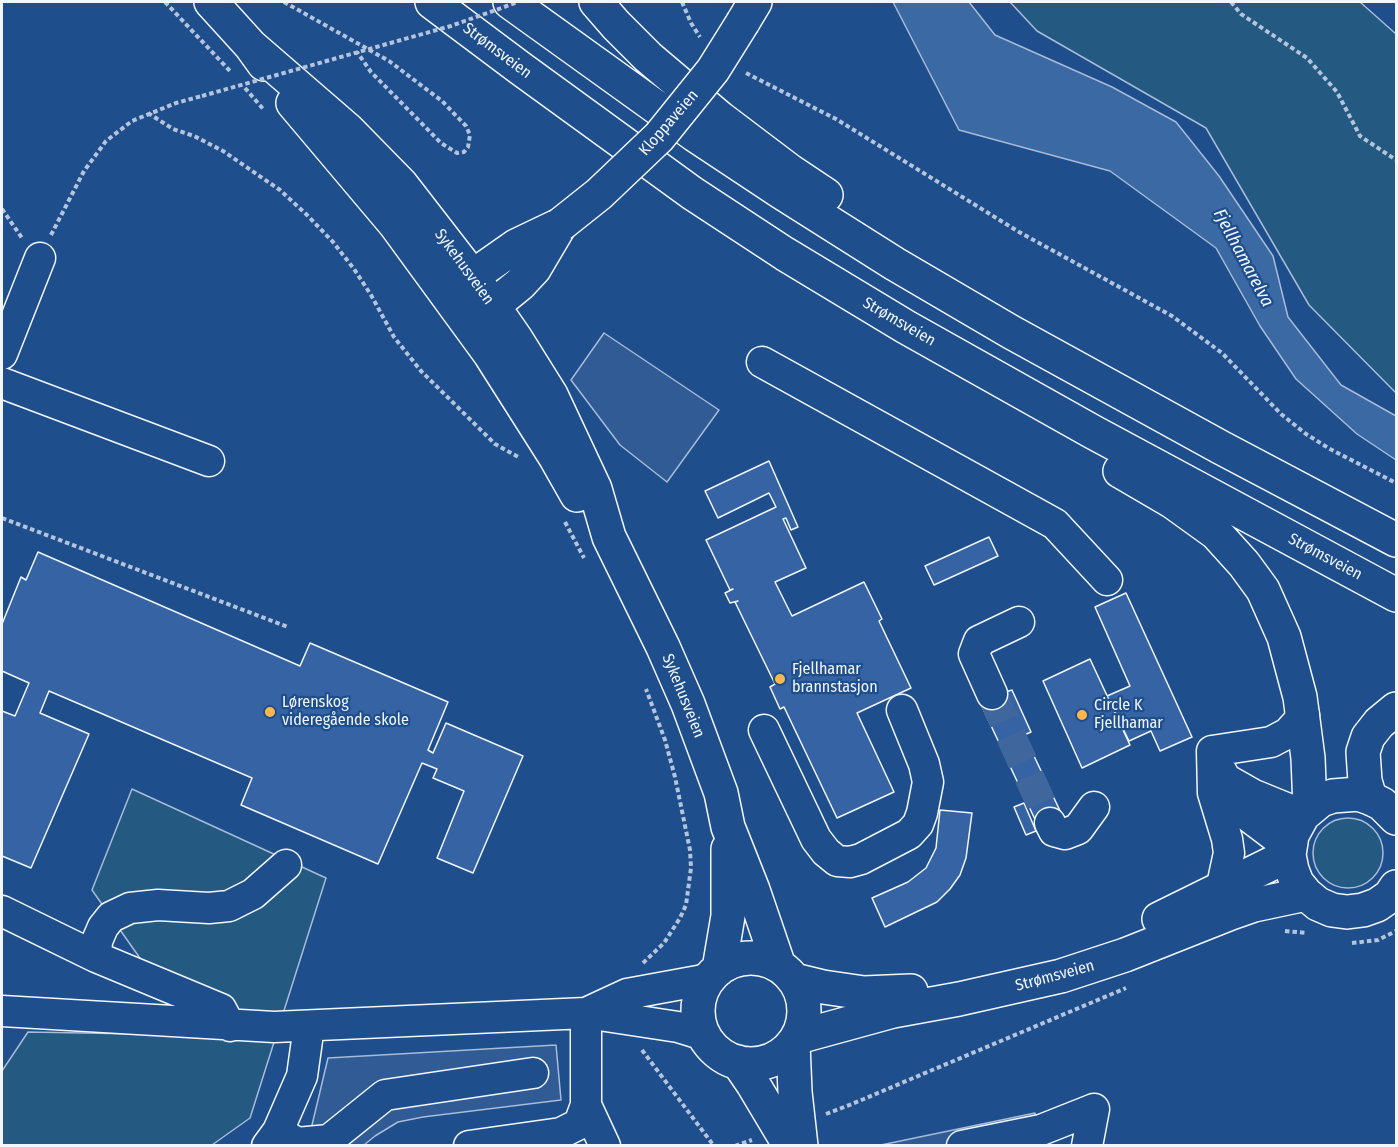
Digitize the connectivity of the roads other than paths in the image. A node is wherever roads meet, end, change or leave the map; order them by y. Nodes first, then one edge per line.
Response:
1 (211, 2) edge
2 (432, 2) edge
3 (510, 2) edge
4 (596, 2) edge
5 (749, 12) edge
6 (251, 46) junction
7 (692, 193) junction
8 (560, 225) junction
9 (40, 258) road end
10 (473, 277) junction
11 (493, 306) junction
12 (461, 314) junction
13 (2, 354) edge
14 (762, 362) dead end
15 (2, 383) edge
16 (209, 461) dead end
17 (1342, 511) junction
18 (609, 537) junction
19 (1396, 540) edge
20 (1107, 580) dead end
21 (1396, 595) edge
22 (1019, 622) dead end
23 (992, 694) tunnel mouth
24 (1396, 709) edge
25 (902, 710) dead end
26 (1304, 716) junction
27 (764, 730) dead end
28 (1212, 751) junction
29 (1224, 778) junction
30 (1370, 798) junction
31 (1094, 807) dead end
32 (1306, 811) junction
33 (1396, 818) edge
34 (1050, 823) dead end
35 (728, 827) junction
36 (1289, 851) junction
37 (286, 865) dead end
38 (1396, 887) edge
39 (1221, 890) junction
40 (1306, 894) junction
41 (2, 911) edge
42 (96, 957) junction
43 (786, 973) junction
44 (714, 974) junction
45 (2, 1011) edge
46 (585, 1013) junction
47 (230, 1026) junction
48 (309, 1026) junction
49 (704, 1035) junction
50 (795, 1040) junction
51 (738, 1062) junction
52 (533, 1072) dead end
53 (586, 1105) junction
54 (272, 1138) edge
55 (776, 1141) edge
56 (469, 1146) edge
57 (605, 1146) edge
58 (801, 1146) edge
59 (962, 1146) edge
60 (1087, 1146) edge

1 - 6 main road, Sykehusveien
2 - 7 main road, Strømsveien
3 - 17 main road
4 - 17 main road
5 - 8 main road, Kloppaveien, bridge
6 - 10 main road, Sykehusveien
6 - 12 main road, Sykehusveien
7 - 21 main road, Strømsveien
7 - 26 main road
8 - 10 main road, Kloppaveien
8 - 11 main road, Kloppaveien
9 - 13 street
10 - 11 main road, Sykehusveien
10 - 12 main road
11 - 12 main road, Kloppaveien
11 - 18 main road, Sykehusveien
12 - 18 main road, Sykehusveien
14 - 20 street
15 - 16 street
17 - 19 main road
18 - 35 main road, Sykehusveien
22 - 23 street
24 - 30 main road
25 - 27 street
26 - 28 street
26 - 32 main road
28 - 29 street
28 - 39 street
29 - 32 street
29 - 36 street
30 - 32 main road
30 - 33 main road
31 - 34 street
32 - 36 main road
35 - 43 main road, Sykehusveien
35 - 44 main road, Sykehusveien
36 - 39 main road, Strømsveien
36 - 40 main road
37 - 42 street
38 - 40 main road
39 - 43 main road, Strømsveien
40 - 50 main road, Strømsveien
41 - 42 street
42 - 47 street
43 - 44 main road
43 - 50 main road
44 - 46 street
44 - 49 main road
45 - 47 street
46 - 48 street
46 - 49 street
46 - 53 street
47 - 48 street
48 - 54 street
49 - 51 main road
50 - 51 main road
50 - 58 main road
51 - 55 main road
52 - 54 street
53 - 56 street
53 - 57 street
59 - 60 street

